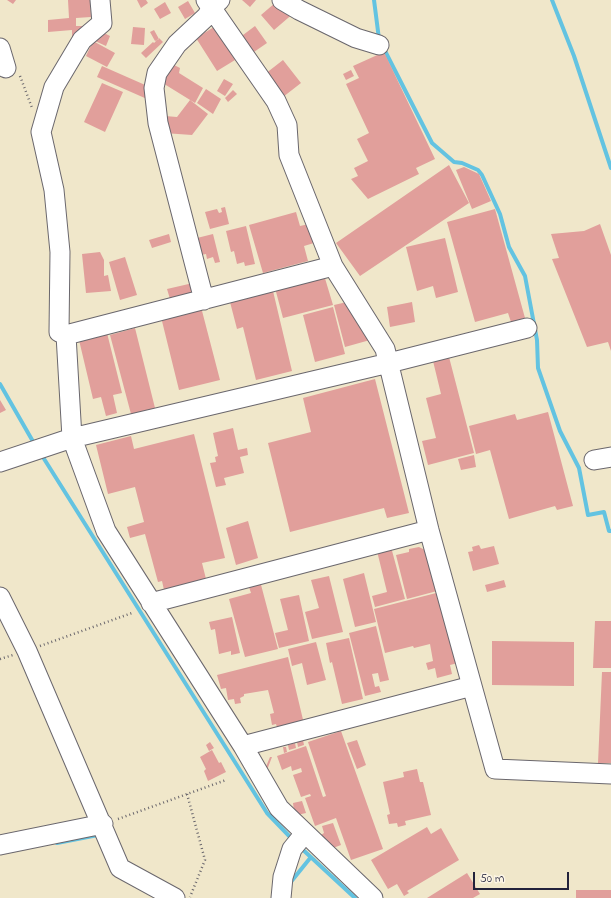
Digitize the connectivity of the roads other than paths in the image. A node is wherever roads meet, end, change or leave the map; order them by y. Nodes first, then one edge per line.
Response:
1 (100, 0) edge
2 (282, 0) edge
3 (212, 3) edge
4 (379, 45) dead end
5 (333, 266) junction
6 (204, 300) junction
7 (527, 328) dead end
8 (66, 335) junction
9 (389, 363) junction
10 (63, 441) junction
11 (0, 462) edge
12 (429, 530) junction
13 (0, 597) edge
14 (151, 603) junction
15 (472, 686) junction
16 (243, 746) junction
17 (611, 774) edge
18 (103, 824) junction
19 (305, 833) junction
20 (0, 844) edge
21 (175, 898) edge
22 (281, 898) edge
23 (373, 898) edge

1 - 8 street
2 - 4 street
3 - 5 street
3 - 6 street
5 - 6 street
5 - 9 street
6 - 8 street
7 - 9 street
8 - 10 street
9 - 10 street
9 - 12 street
10 - 11 street
10 - 14 street
12 - 14 street
12 - 15 street
13 - 18 street
14 - 16 street
15 - 16 street
15 - 17 street
16 - 19 street
18 - 20 street
18 - 21 street
19 - 22 street
19 - 23 street

